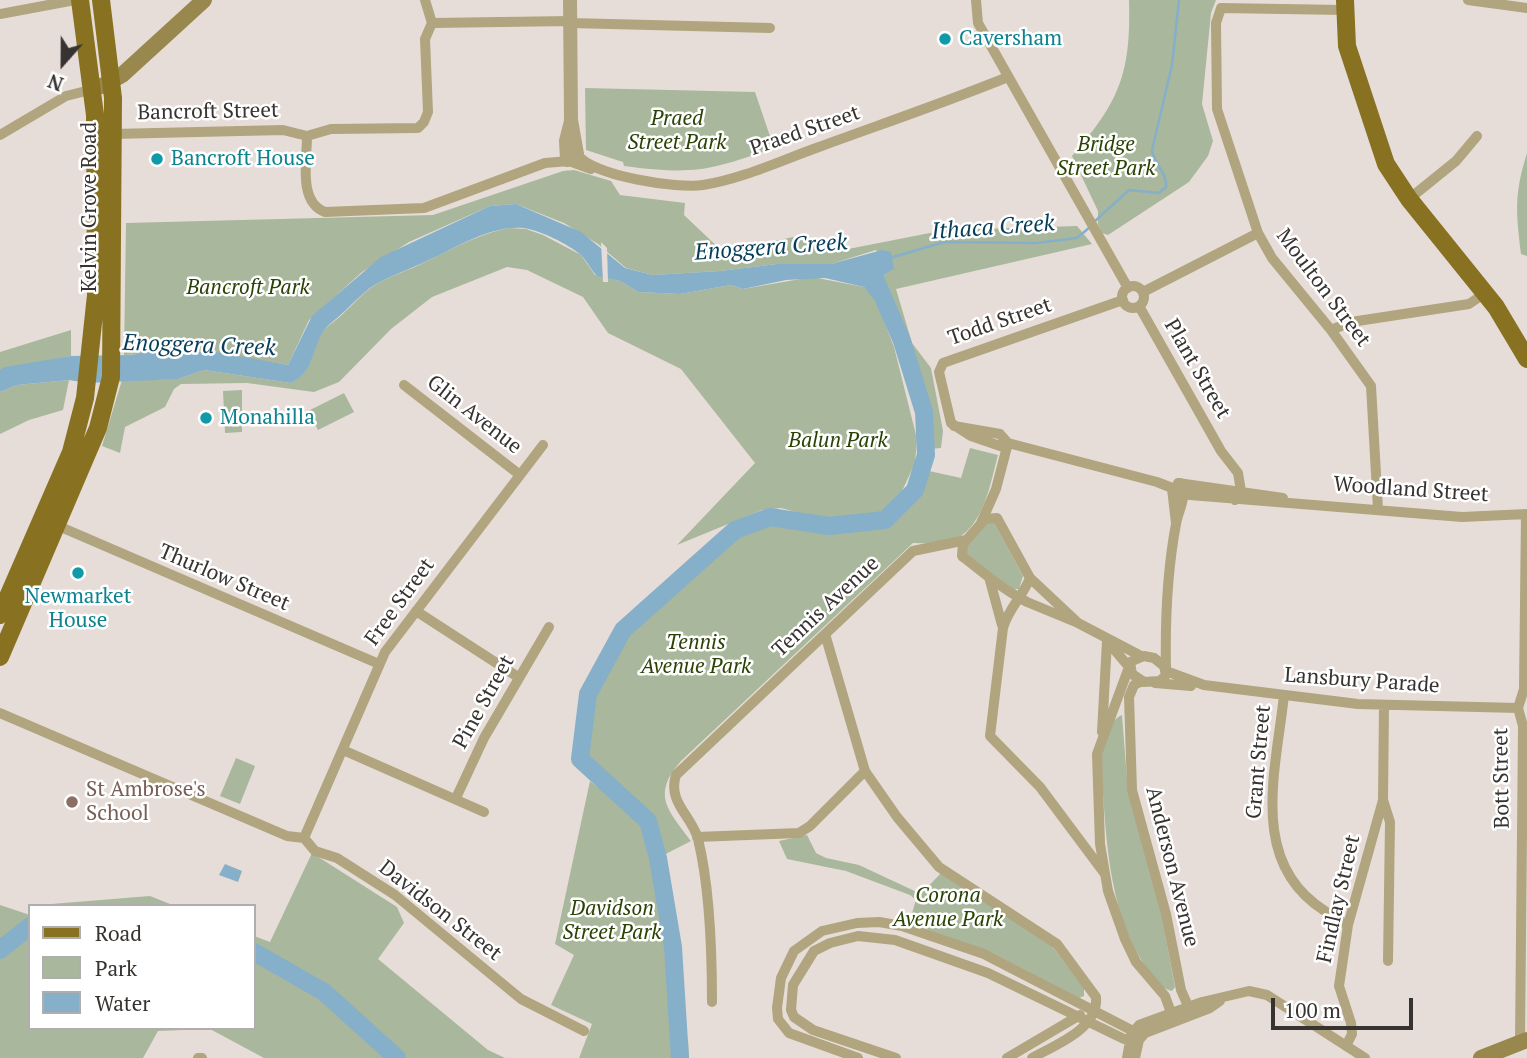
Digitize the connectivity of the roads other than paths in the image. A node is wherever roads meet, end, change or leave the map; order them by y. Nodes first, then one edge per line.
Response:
1 (78, 0) edge
2 (101, 0) edge
3 (204, 0) edge
4 (425, 0) edge
5 (570, 0) edge
6 (976, 0) edge
7 (1468, 0) edge
8 (1345, 5) edge
9 (1527, 8) edge
10 (0, 13) edge
11 (570, 22) junction
12 (432, 23) junction
13 (770, 28) dead end
14 (1009, 77) junction
15 (112, 81) junction
16 (94, 89) junction
17 (113, 134) junction
18 (0, 135) edge
19 (307, 136) junction
20 (1477, 136) dead end
21 (570, 156) junction
22 (1409, 199) junction
23 (1258, 233) junction
24 (1128, 288) junction
25 (1143, 292) junction
26 (1485, 293) junction
27 (1123, 300) junction
28 (1139, 306) junction
29 (1331, 330) junction
30 (1527, 358) edge
31 (404, 385) dead end
32 (951, 421) joint
33 (543, 445) dead end
34 (1007, 445) junction
35 (520, 475) junction
36 (996, 489) junction
37 (1180, 489) junction
38 (1236, 494) junction
39 (1378, 509) junction
40 (1526, 515) edge
41 (1001, 522) junction
42 (56, 525) junction
43 (981, 525) junction
44 (966, 540) junction
45 (934, 549) junction
46 (965, 558) junction
47 (989, 576) junction
48 (1030, 578) junction
49 (1020, 598) junction
50 (416, 611) junction
51 (0, 615) edge
52 (1078, 623) junction
53 (550, 627) dead end
54 (1003, 628) junction
55 (825, 634) junction
56 (1164, 636) junction
57 (1107, 641) junction
58 (1143, 656) junction
59 (0, 657) edge
60 (379, 664) junction
61 (1129, 667) junction
62 (1166, 671) junction
63 (518, 677) junction
64 (1147, 682) junction
65 (1204, 685) junction
66 (1284, 695) junction
67 (1384, 706) junction
68 (1518, 708) junction
69 (1113, 710) junction
70 (0, 713) edge
71 (1130, 715) junction
72 (1102, 734) junction
73 (343, 750) junction
74 (865, 771) junction
75 (456, 798) junction
76 (1383, 800) junction
77 (484, 812) dead end
78 (697, 837) junction
79 (304, 838) junction
80 (1078, 838) junction
81 (1100, 844) junction
82 (1105, 874) junction
83 (1348, 925) junction
84 (1388, 961) dead end
85 (1180, 986) junction
86 (1161, 990) junction
87 (712, 1002) dead end
88 (1190, 1011) junction
89 (1077, 1016) junction
90 (1091, 1017) junction
91 (1173, 1017) junction
92 (813, 1030) junction
93 (584, 1031) dead end
94 (1134, 1037) junction
95 (1524, 1041) edge
96 (811, 1042) junction
97 (1346, 1046) junction
98 (858, 1058) edge
99 (896, 1058) edge
100 (1007, 1058) edge
101 (1032, 1058) edge
102 (1127, 1058) edge
103 (1135, 1058) edge
104 (1364, 1058) edge
105 (1481, 1058) edge

1 - 10 street
1 - 16 main road, Kelvin Grove Road
2 - 15 main road, Kelvin Grove Road
3 - 15 main road
4 - 12 street
5 - 11 street
6 - 14 street
7 - 9 street
8 - 22 main road
8 - 23 street, Moulton Street
11 - 12 street
11 - 13 street
11 - 21 street
12 - 19 street, Bancroft Street
14 - 21 street, Praed Street
14 - 24 street
15 - 16 main road
15 - 17 main road, Kelvin Grove Road
16 - 18 street
16 - 51 main road, Kelvin Grove Road
17 - 19 street, Bancroft Street
17 - 42 main road, Kelvin Grove Road
19 - 21 street
20 - 22 street
22 - 26 main road
23 - 25 street
23 - 29 street, Moulton Street
24 - 25 street
24 - 27 street
25 - 28 street
26 - 29 street
26 - 30 main road
27 - 28 street
27 - 32 street, Todd Street
28 - 38 street, Plant Street
29 - 39 street, Moulton Street
31 - 35 street, Glin Avenue
32 - 34 street, Woodland Street
33 - 35 street, Free Street
34 - 36 street
34 - 37 street, Woodland Street
35 - 50 street, Free Street
36 - 41 street
36 - 43 street
37 - 38 street, Woodland Street
37 - 56 street
38 - 39 street, Woodland Street
39 - 40 street, Woodland Street
40 - 68 street, Bott Street
41 - 43 street
41 - 48 street
42 - 59 main road, Kelvin Grove Road
42 - 60 street, Thurlow Street
43 - 44 street
44 - 45 street, Tennis Avenue
44 - 46 street
45 - 46 street
45 - 55 street, Tennis Avenue
46 - 47 street
47 - 49 street
47 - 54 street
48 - 49 street
48 - 52 street
49 - 52 street
49 - 54 street
50 - 60 street, Free Street
50 - 63 street
52 - 57 street
53 - 63 street, Pine Street
54 - 80 street
55 - 74 street
55 - 78 street, Tennis Avenue
56 - 58 street
56 - 62 street
57 - 58 street
57 - 61 street
57 - 72 street
58 - 61 street
58 - 62 street, Lansbury Parade
60 - 73 street, Free Street
61 - 64 street
61 - 69 street
62 - 64 street
62 - 65 street, Lansbury Parade
63 - 75 street, Pine Street
64 - 65 street, Lansbury Parade
64 - 71 street, Anderson Avenue
65 - 66 street, Lansbury Parade
66 - 67 street, Lansbury Parade
66 - 83 street, Grant Street
67 - 68 street, Lansbury Parade
67 - 76 street, Findlay Street
68 - 95 street, Bott Street
69 - 71 street
69 - 72 street
70 - 79 street, Davidson Street
71 - 85 street, Anderson Avenue
72 - 81 street
73 - 75 street
73 - 79 street, Free Street
74 - 78 street
74 - 90 street
75 - 77 street
76 - 83 street, Findlay Street
76 - 84 street, Findlay Street
78 - 87 street, Tennis Avenue
79 - 93 street, Davidson Street
80 - 81 street
80 - 82 street
81 - 82 street
82 - 86 street
83 - 97 street, Findlay Street
85 - 86 street
85 - 88 street, Anderson Avenue
86 - 91 street
88 - 91 street
88 - 97 street
89 - 90 street
89 - 92 street
89 - 100 street
90 - 94 street
90 - 96 street
90 - 101 street
91 - 94 street
92 - 96 street
92 - 99 street
94 - 102 street
94 - 103 street
95 - 105 main road
96 - 98 street
97 - 104 street

